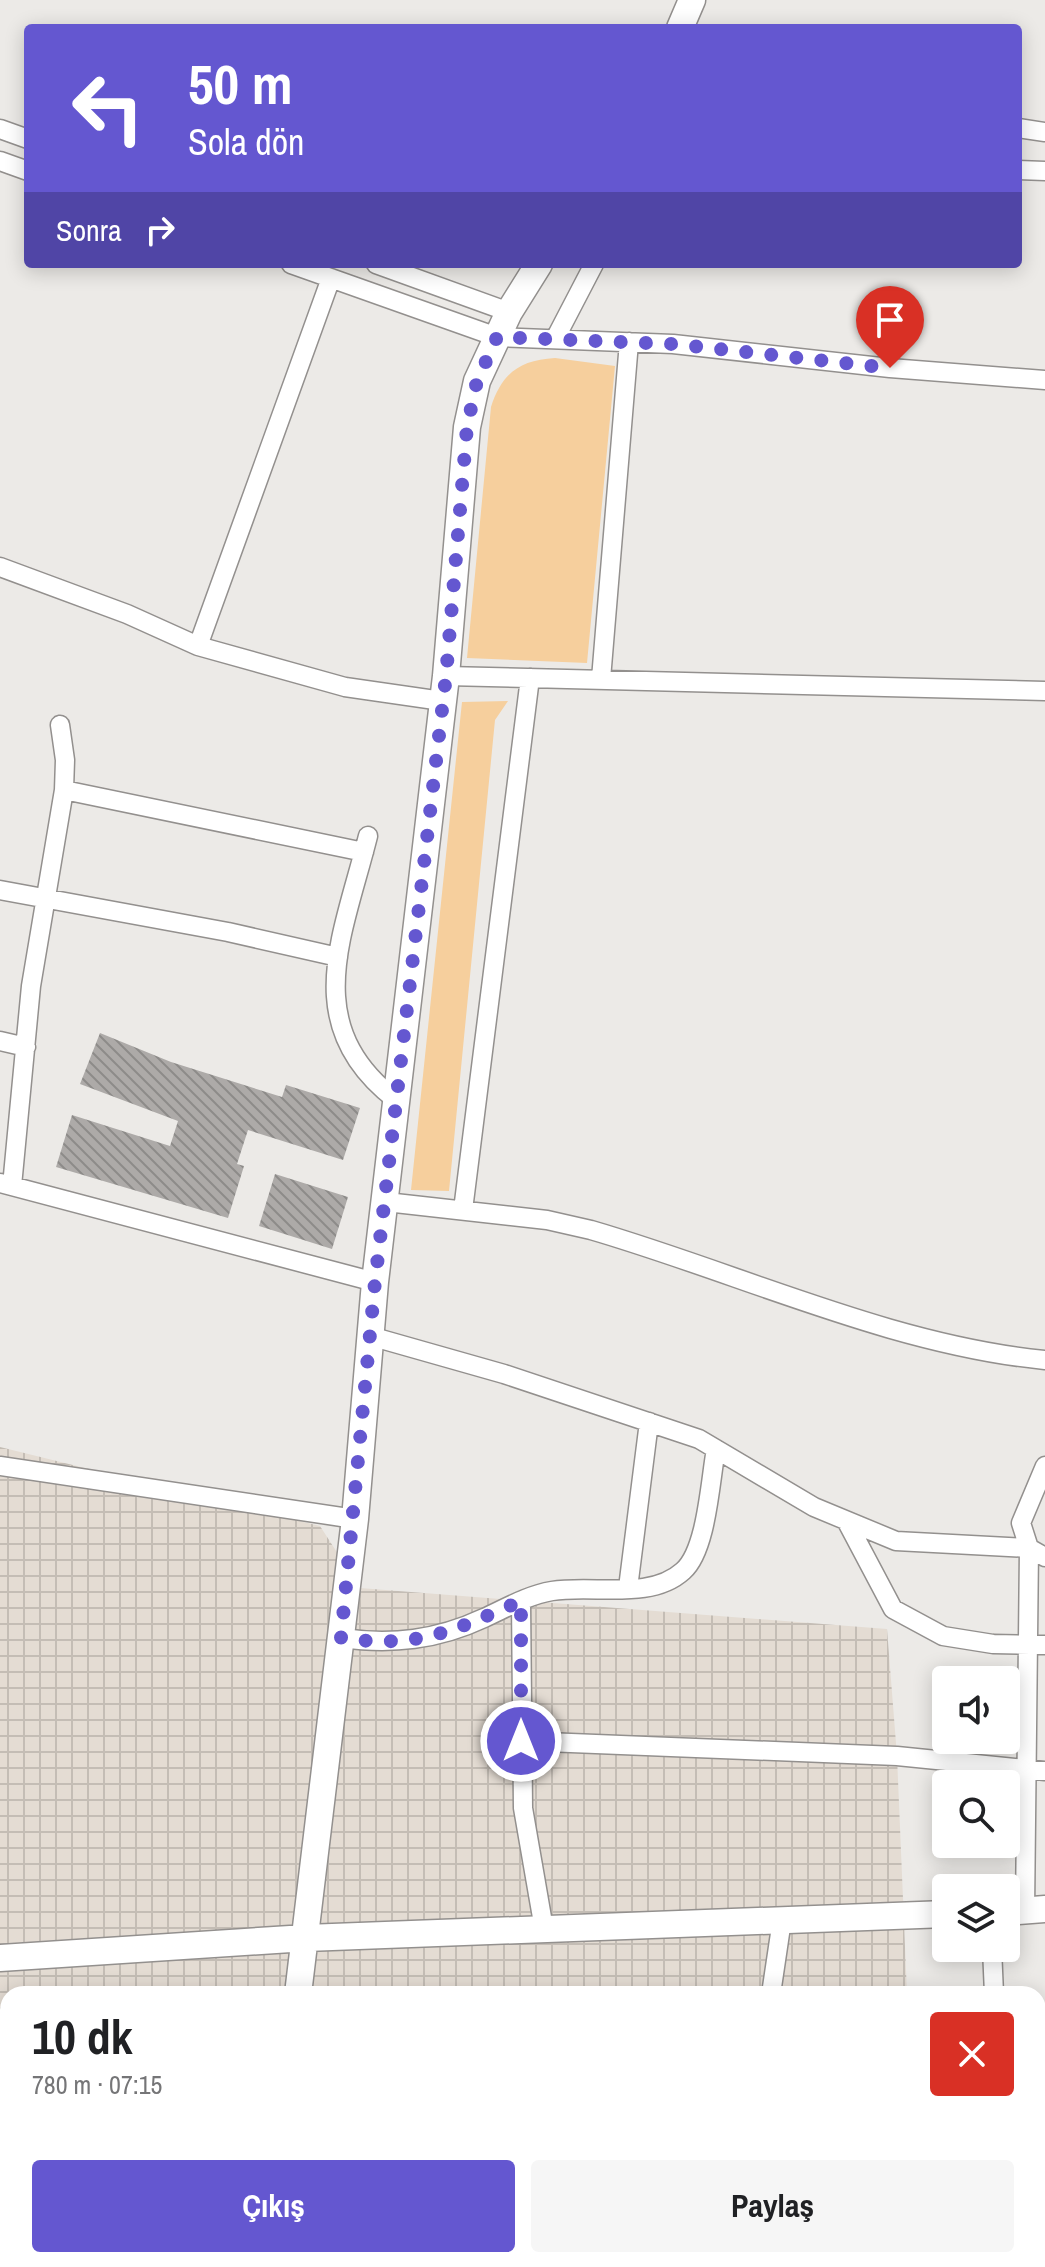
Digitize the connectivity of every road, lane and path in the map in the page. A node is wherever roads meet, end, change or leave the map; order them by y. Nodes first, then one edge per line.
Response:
1 (692, 0) edge
2 (682, 24) edge
3 (0, 129) edge
4 (1022, 129) edge
5 (1045, 132) edge
6 (24, 138) edge
7 (0, 161) edge
8 (24, 170) edge
9 (1022, 170) edge
10 (1045, 171) edge
11 (302, 268) edge
12 (387, 268) edge
13 (536, 268) edge
14 (592, 268) edge
15 (331, 278) junction
16 (509, 312) junction
17 (497, 337) junction
18 (555, 339) junction
19 (629, 342) junction
20 (1045, 380) edge
21 (0, 567) edge
22 (198, 646) junction
23 (530, 678) junction
24 (601, 679) junction
25 (444, 689) junction
26 (1045, 691) edge
27 (60, 725) dead end
28 (64, 790) junction
29 (0, 890) edge
30 (44, 897) junction
31 (338, 957) junction
32 (0, 1041) edge
33 (26, 1047) junction
34 (396, 1100) junction
35 (6, 1184) edge
36 (386, 1202) junction
37 (463, 1210) junction
38 (375, 1282) junction
39 (370, 1336) junction
40 (1045, 1360) edge
41 (649, 1422) junction
42 (716, 1449) junction
43 (0, 1466) edge
44 (1045, 1466) edge
45 (355, 1519) junction
46 (848, 1524) junction
47 (1037, 1552) edge
48 (628, 1588) junction
49 (521, 1601) junction
50 (341, 1638) junction
51 (1036, 1646) edge
52 (521, 1741) junction
53 (1025, 1771) junction
54 (1045, 1771) edge
55 (1025, 1911) edge
56 (932, 1915) edge
57 (782, 1920) junction
58 (544, 1929) junction
59 (306, 1938) junction
60 (0, 1958) edge
61 (993, 1962) edge
62 (299, 1986) edge
63 (772, 1986) edge
64 (994, 1986) edge

1 - 2 street
3 - 6 street
4 - 5 street
7 - 8 street
9 - 10 street
11 - 15 street
12 - 16 street
13 - 16 street
14 - 18 street
15 - 17 street
15 - 22 street
16 - 17 street
17 - 18 street
17 - 25 street
18 - 19 street
19 - 20 street
19 - 24 street
21 - 22 street
22 - 25 street
23 - 24 street
23 - 25 street
23 - 37 street
24 - 26 street
25 - 34 street
27 - 28 street
28 - 30 street
28 - 31 street
29 - 30 street
30 - 31 street
30 - 33 street
31 - 34 street
32 - 33 street
33 - 35 street
34 - 36 street
35 - 38 street
36 - 37 street
36 - 38 street
37 - 40 street
38 - 39 street
39 - 41 street
39 - 45 street
41 - 42 street
41 - 48 street
42 - 46 street
42 - 48 street
43 - 45 street
44 - 47 street
45 - 50 street
46 - 47 street
46 - 51 street
47 - 51 street
48 - 49 street
49 - 50 street
49 - 52 street
50 - 59 street
51 - 53 street
52 - 53 street
52 - 58 street
53 - 54 street
53 - 55 street
56 - 57 street
57 - 58 street
57 - 63 street
58 - 59 street
59 - 60 street
59 - 62 street
61 - 64 street

